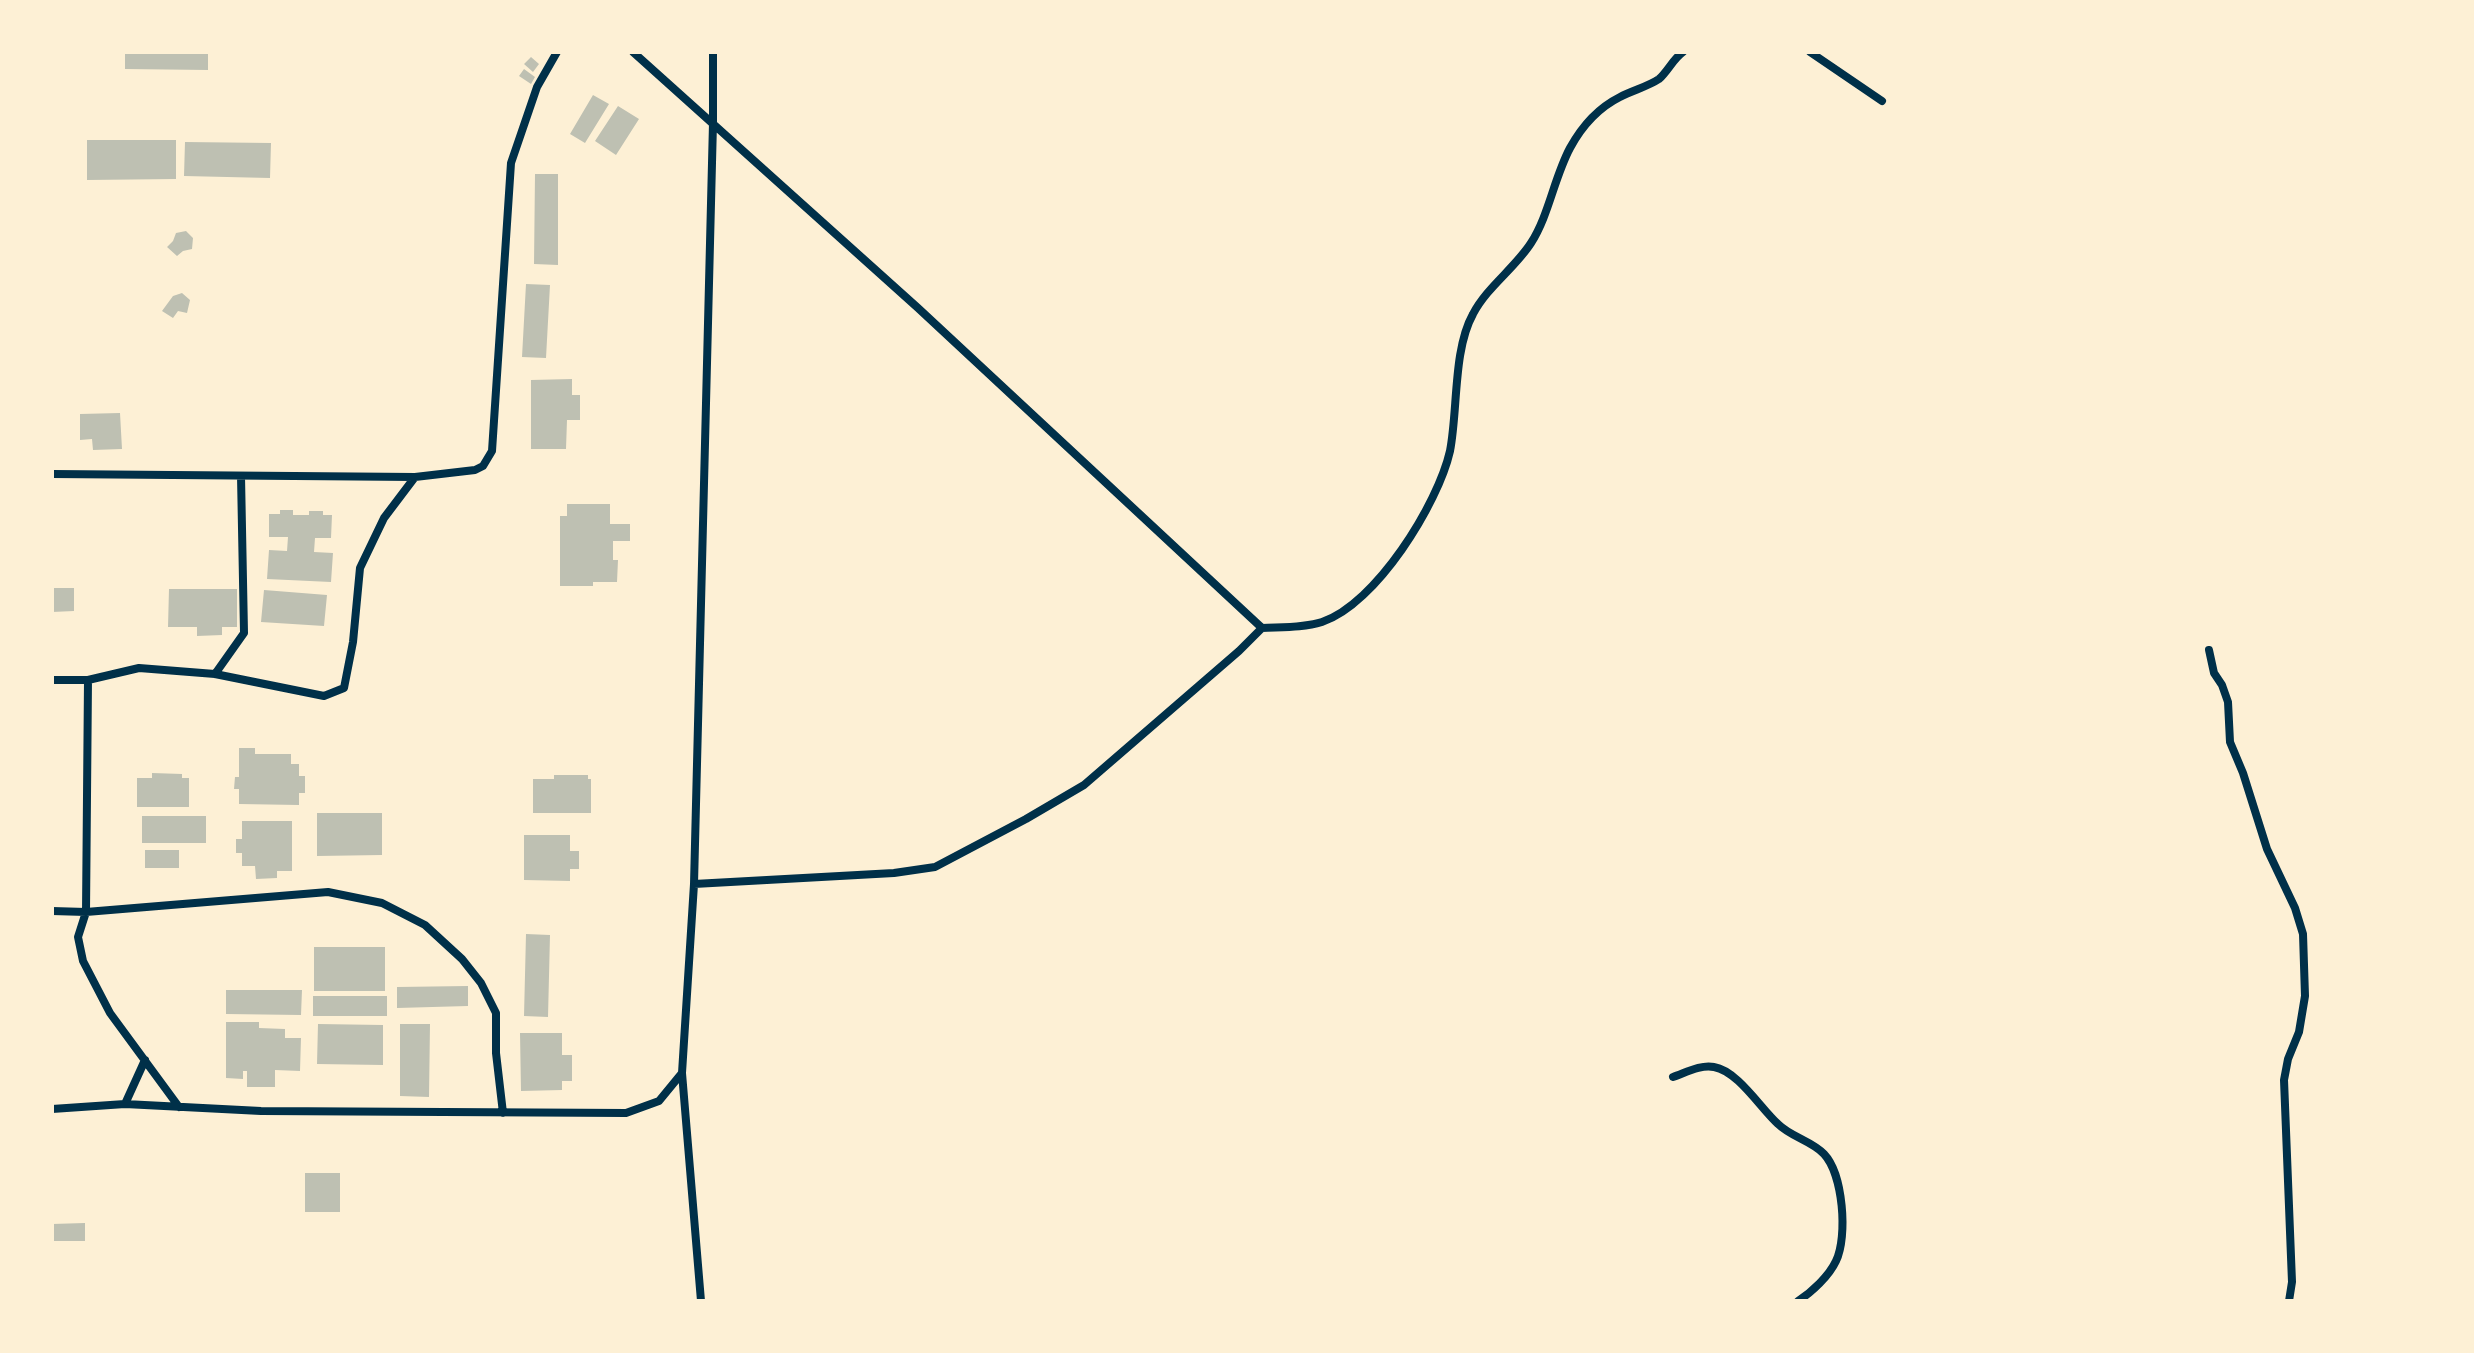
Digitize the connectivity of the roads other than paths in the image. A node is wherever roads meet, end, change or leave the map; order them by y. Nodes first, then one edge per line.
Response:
1 (557, 52) edge
2 (633, 52) edge
3 (713, 52) edge
4 (1683, 52) edge
5 (1810, 52) edge
6 (1882, 101) dead end
7 (713, 123) junction
8 (52, 474) edge
9 (241, 476) junction
10 (415, 477) junction
11 (1262, 628) junction
12 (2209, 650) dead end
13 (215, 674) junction
14 (52, 680) edge
15 (88, 680) junction
16 (694, 884) junction
17 (52, 911) edge
18 (86, 912) junction
19 (145, 1060) junction
20 (682, 1073) junction
21 (1673, 1077) dead end
22 (125, 1104) junction
23 (179, 1107) junction
24 (52, 1109) edge
25 (503, 1113) junction
26 (701, 1301) edge
27 (1798, 1301) edge
28 (2289, 1301) edge

1 - 10 street
2 - 7 street
3 - 7 street
4 - 11 street
5 - 6 street
7 - 11 street
7 - 16 street
8 - 9 street
9 - 10 street
9 - 13 street
10 - 13 street
11 - 16 street
12 - 28 street
13 - 15 street
14 - 15 street
15 - 18 street
16 - 20 street
17 - 18 street
18 - 19 street
18 - 25 street
19 - 22 street
19 - 23 street
20 - 25 street
20 - 26 street
21 - 27 street
22 - 23 street
22 - 24 street
23 - 25 street

